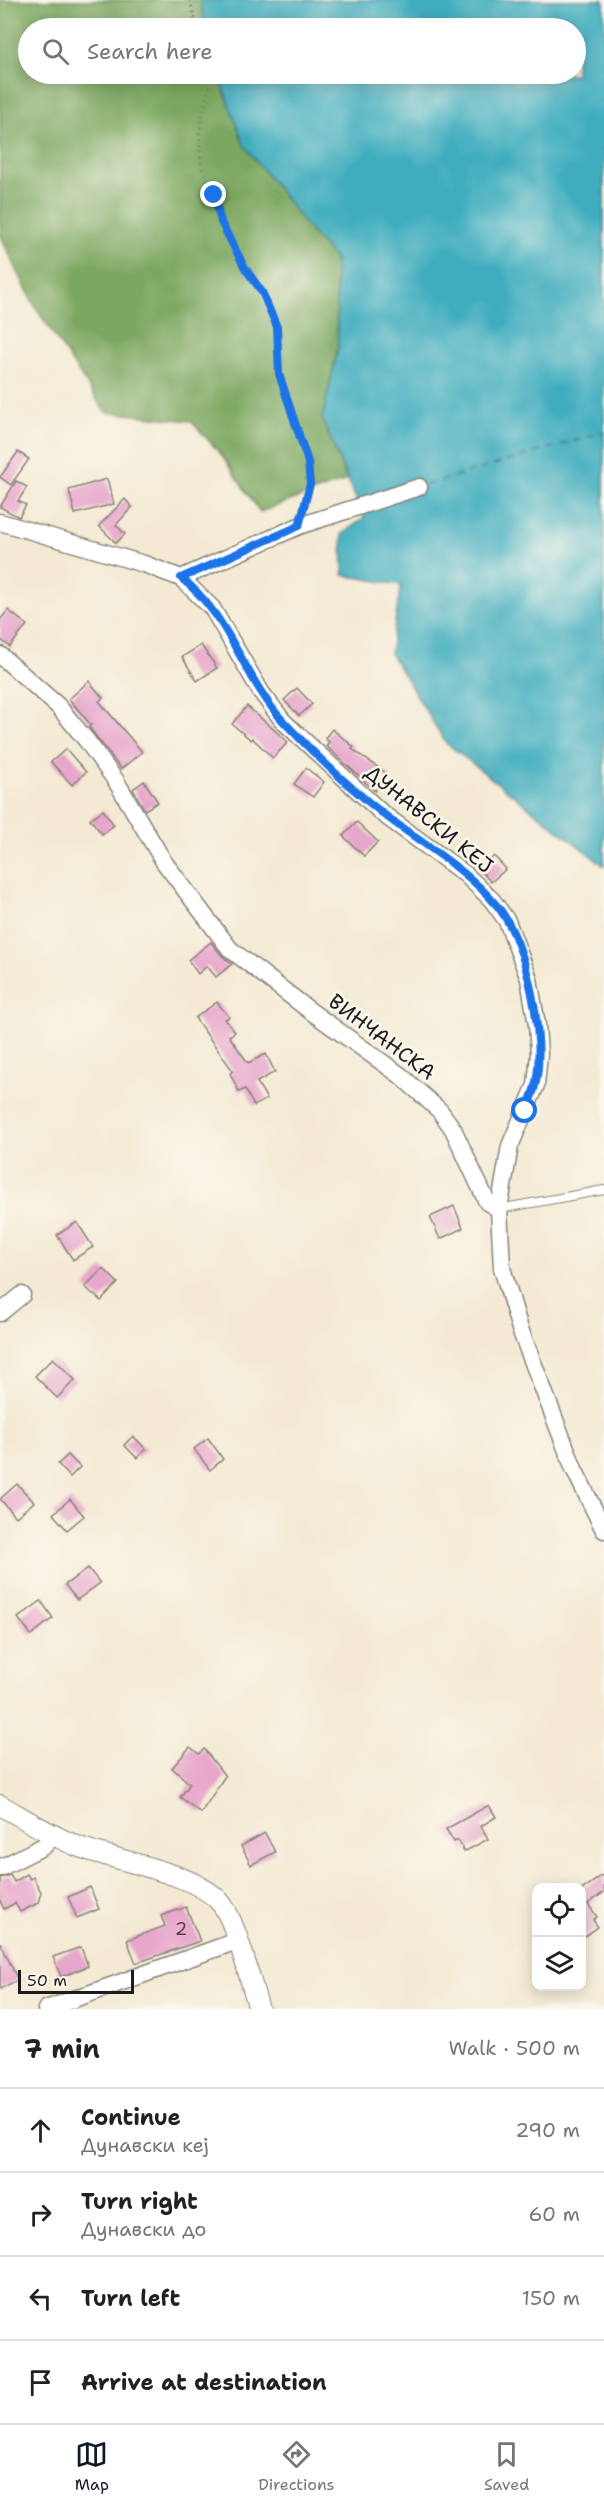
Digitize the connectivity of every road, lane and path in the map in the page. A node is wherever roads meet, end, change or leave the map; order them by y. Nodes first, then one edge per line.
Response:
1 (190, 0) edge
2 (194, 18) edge
3 (211, 84) edge
4 (419, 487) dead end
5 (0, 522) edge
6 (299, 526) junction
7 (181, 578) junction
8 (0, 655) edge
9 (604, 1190) edge
10 (499, 1209) junction
11 (22, 1295) dead end
12 (0, 1313) edge
13 (604, 1530) edge
14 (0, 1805) edge
15 (55, 1834) junction
16 (0, 1868) edge
17 (237, 1941) junction
18 (46, 2009) edge
19 (259, 2009) edge

1 - 2 path
3 - 6 path
4 - 6 street
5 - 7 street
6 - 7 street
7 - 10 street, ДУНАВСКИ КЕЈ
8 - 10 street, ВИНЧАНСКА
9 - 10 lane
10 - 13 street
11 - 12 street
14 - 15 street
15 - 16 street
15 - 17 street
17 - 18 street
17 - 19 street

